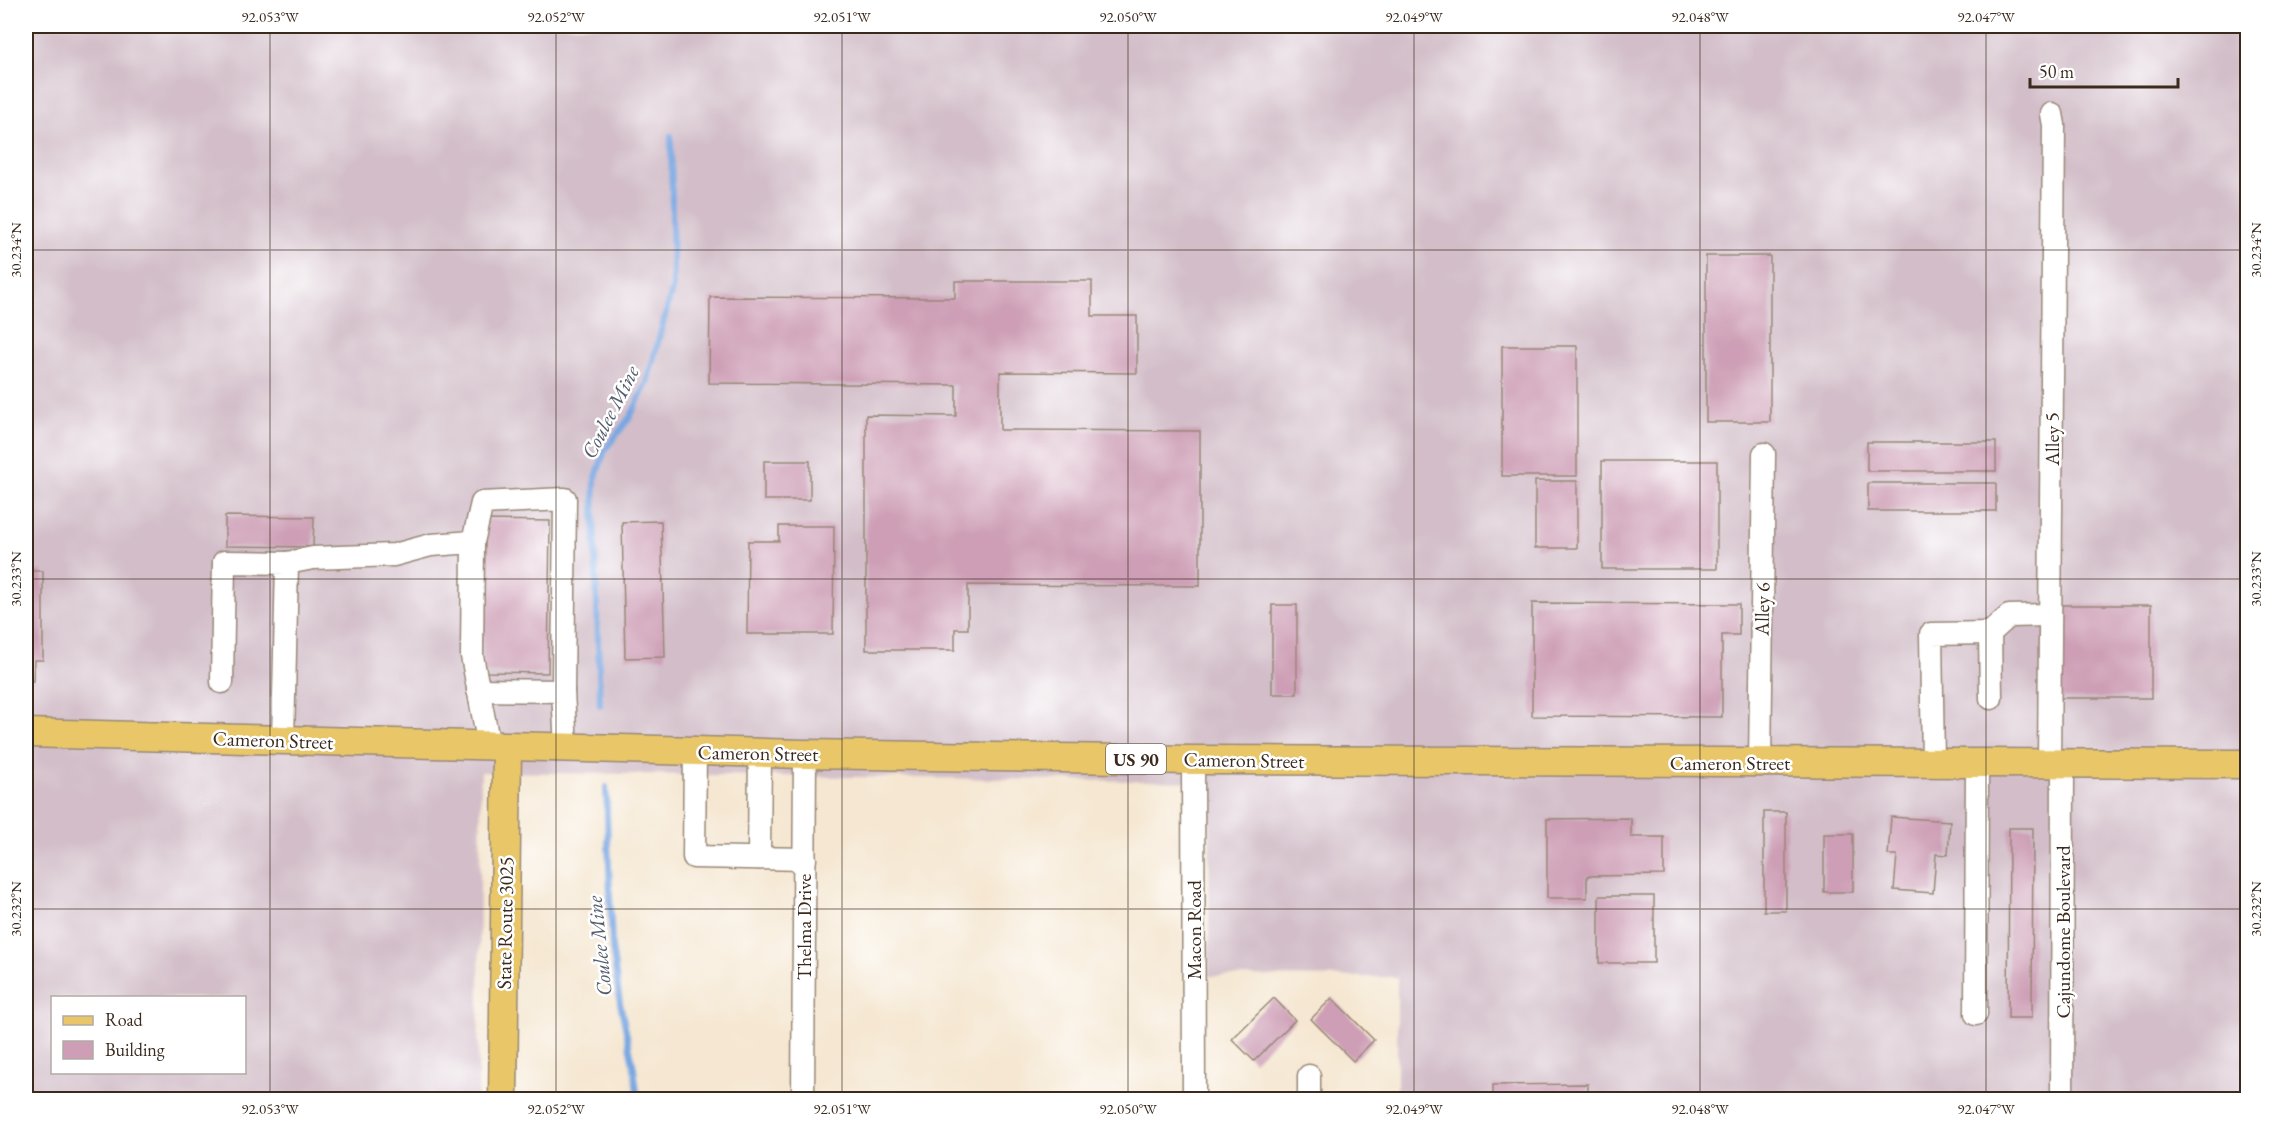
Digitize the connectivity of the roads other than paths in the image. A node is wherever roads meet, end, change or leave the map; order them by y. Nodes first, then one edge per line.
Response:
1 (2052, 114) dead end
2 (1764, 454) dead end
3 (472, 542) junction
4 (287, 563) junction
5 (2050, 615) junction
6 (1990, 633) junction
7 (222, 682) dead end
8 (478, 690) junction
9 (563, 691) junction
10 (1991, 698) dead end
11 (26, 733) edge
12 (283, 740) junction
13 (498, 746) junction
14 (566, 748) junction
15 (695, 751) junction
16 (760, 752) junction
17 (805, 754) junction
18 (1193, 760) junction
19 (1933, 763) junction
20 (1760, 764) junction
21 (1977, 764) junction
22 (2056, 764) junction
23 (2247, 764) edge
24 (759, 858) junction
25 (805, 859) junction
26 (1976, 1014) dead end
27 (1309, 1076) dead end
28 (503, 1100) edge
29 (803, 1100) edge
30 (1194, 1100) edge
31 (1309, 1100) edge
32 (2062, 1100) edge

1 - 5 street, Alley 5
2 - 20 street, Alley 6
3 - 4 street
3 - 8 street
3 - 9 street
4 - 7 street
4 - 12 street
5 - 6 street
5 - 22 street, Alley 5
6 - 10 street
6 - 19 street
8 - 9 street
8 - 13 street
9 - 14 street
11 - 12 main road, Cameron Street / US 90
12 - 13 main road, Cameron Street / US 90
13 - 14 main road, Cameron Street / US 90
13 - 28 main road, State Route 3025
14 - 15 main road, Cameron Street / US 90
15 - 16 main road, Cameron Street / US 90
15 - 24 street
16 - 17 main road, Cameron Street / US 90
16 - 24 street
17 - 18 main road, Cameron Street / US 90
17 - 25 street, Thelma Drive
18 - 20 main road, Cameron Street / US 90
18 - 30 street, Macon Road
19 - 20 main road, Cameron Street / US 90
19 - 21 main road, Cameron Street / US 90
21 - 22 main road, Cameron Street / US 90
21 - 26 street
22 - 23 main road, Cameron Street / US 90
22 - 32 street, Cajundome Boulevard
24 - 25 street
25 - 29 street, Thelma Drive
27 - 31 street

